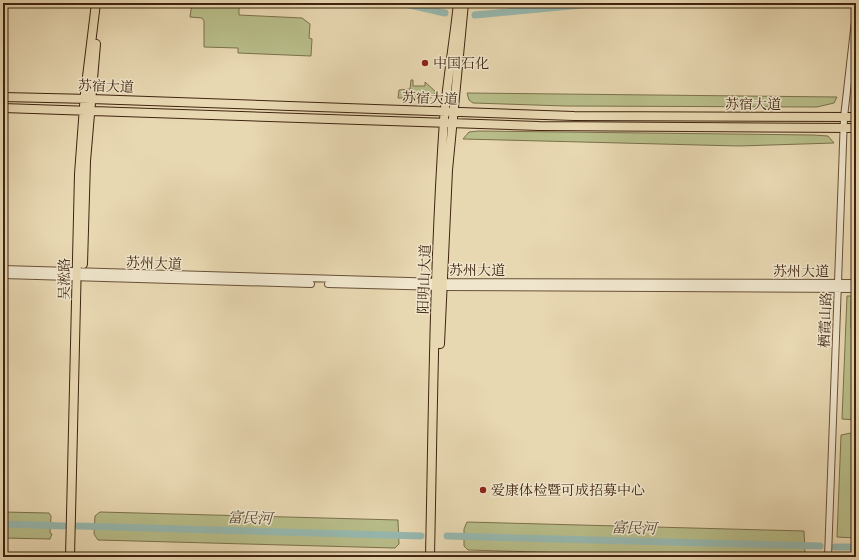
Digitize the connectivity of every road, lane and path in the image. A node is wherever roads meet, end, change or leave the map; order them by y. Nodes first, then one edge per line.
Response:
1 (96, 3) edge
2 (100, 3) edge
3 (458, 3) edge
4 (464, 3) edge
5 (856, 12) edge
6 (3, 97) edge
7 (88, 99) junction
8 (3, 108) edge
9 (87, 112) junction
10 (449, 112) junction
11 (844, 117) junction
12 (856, 117) edge
13 (448, 122) junction
14 (844, 128) junction
15 (856, 128) edge
16 (3, 269) edge
17 (3, 275) edge
18 (80, 275) junction
19 (856, 282) edge
20 (439, 285) junction
21 (838, 286) junction
22 (856, 289) edge
23 (70, 557) edge
24 (75, 557) edge
25 (430, 557) edge
26 (435, 557) edge
27 (828, 557) edge

1 - 7 main road, 吴淞路
2 - 7 main road, 吴淞路
3 - 10 main road, 阳明山大道
4 - 10 main road, 阳明山大道
5 - 11 street, 栖霞山路
6 - 7 main road, 苏宿大道
7 - 9 main road, 吴淞路
7 - 10 main road, 苏宿大道
8 - 9 main road, 苏宿大道
9 - 13 main road, 苏宿大道
9 - 18 main road, 吴淞路
10 - 11 main road, 苏宿大道
10 - 13 main road, 阳明山大道
11 - 12 main road, 苏宿大道
11 - 14 street, 栖霞山路
13 - 14 main road, 苏宿大道
13 - 20 main road, 阳明山大道
14 - 15 main road, 苏宿大道
14 - 21 street, 栖霞山路
16 - 18 street, 苏州大道
17 - 18 street, 苏州大道
18 - 20 street, 苏州大道
18 - 23 main road, 吴淞路
18 - 24 main road, 吴淞路
19 - 21 street, 苏州大道
20 - 21 street, 苏州大道
20 - 25 main road, 阳明山大道
20 - 26 main road, 阳明山大道
21 - 22 street, 苏州大道
21 - 27 street, 栖霞山路

